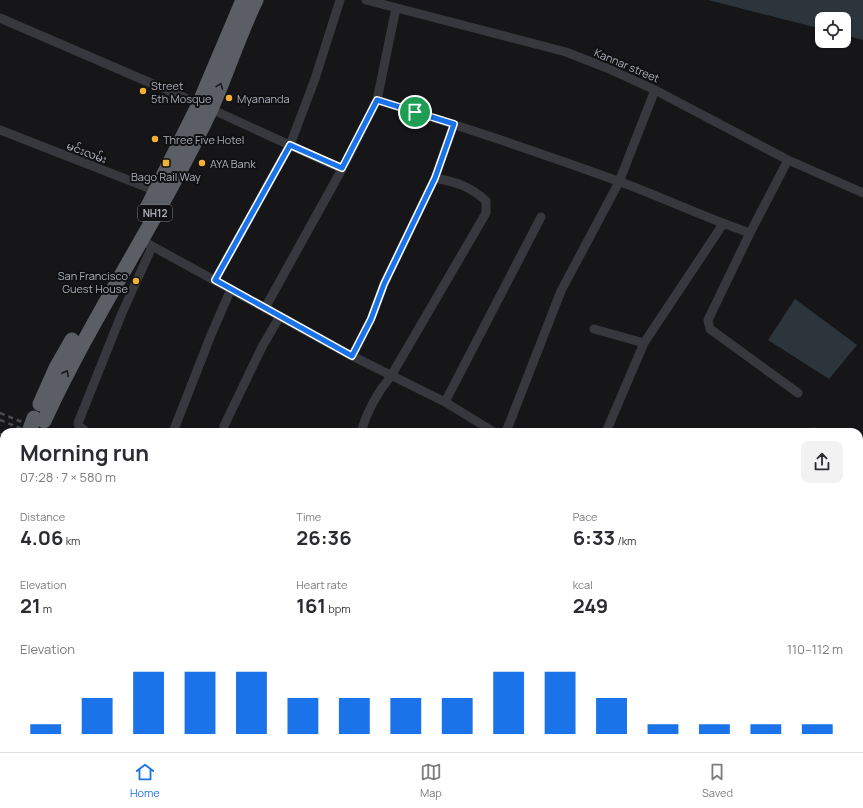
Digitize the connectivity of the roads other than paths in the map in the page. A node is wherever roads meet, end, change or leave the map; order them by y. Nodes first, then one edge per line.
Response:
1 (243, 0) edge
2 (256, 0) edge
3 (340, 0) edge
4 (366, 0) edge
5 (396, 8) junction
6 (0, 18) edge
7 (655, 90) junction
8 (377, 100) junction
9 (205, 106) junction
10 (454, 124) junction
11 (0, 130) edge
12 (290, 145) junction
13 (788, 160) junction
14 (342, 168) junction
15 (435, 178) junction
16 (619, 182) junction
17 (161, 193) junction
18 (863, 193) edge
19 (541, 217) dead end
20 (723, 224) junction
21 (750, 233) junction
22 (146, 243) junction
23 (215, 280) junction
24 (231, 290) junction
25 (265, 308) junction
26 (280, 316) junction
27 (594, 329) dead end
28 (644, 343) junction
29 (352, 356) junction
30 (391, 376) junction
31 (798, 394) dead end
32 (445, 402) junction
33 (39, 424) edge
34 (82, 428) edge
35 (175, 428) edge
36 (224, 428) edge
37 (362, 428) edge
38 (487, 428) edge
39 (508, 428) edge
40 (608, 428) edge

1 - 9 highway, NH12
9 -> 2 highway, NH12
3 - 12 street
4 - 5 street, Kannar street
5 - 7 street, Kannar street
5 - 8 street
6 - 9 street
7 - 13 street, Kannar street
7 - 16 street
8 - 10 street
8 - 14 street
9 - 12 street
9 - 17 highway, NH12
10 - 15 street
10 - 16 street
11 - 17 street, မင်းလမ်း
12 - 14 street
12 - 23 street
13 - 18 street, Kannar street
13 - 21 street
14 - 25 street
15 - 29 street
15 - 30 street
16 - 20 street
16 - 39 street
17 - 22 highway, NH12
17 - 33 highway, NH12
19 - 32 street
20 - 21 street
20 - 28 street
21 - 31 street
22 - 23 street
33 -> 22 highway, NH12
22 - 34 street
23 - 24 street
24 - 25 street
24 - 35 street
25 - 26 street
26 - 29 street
26 - 36 street
27 - 28 street
28 - 40 street
29 - 30 street
30 - 32 street
30 - 37 street
32 - 38 street

